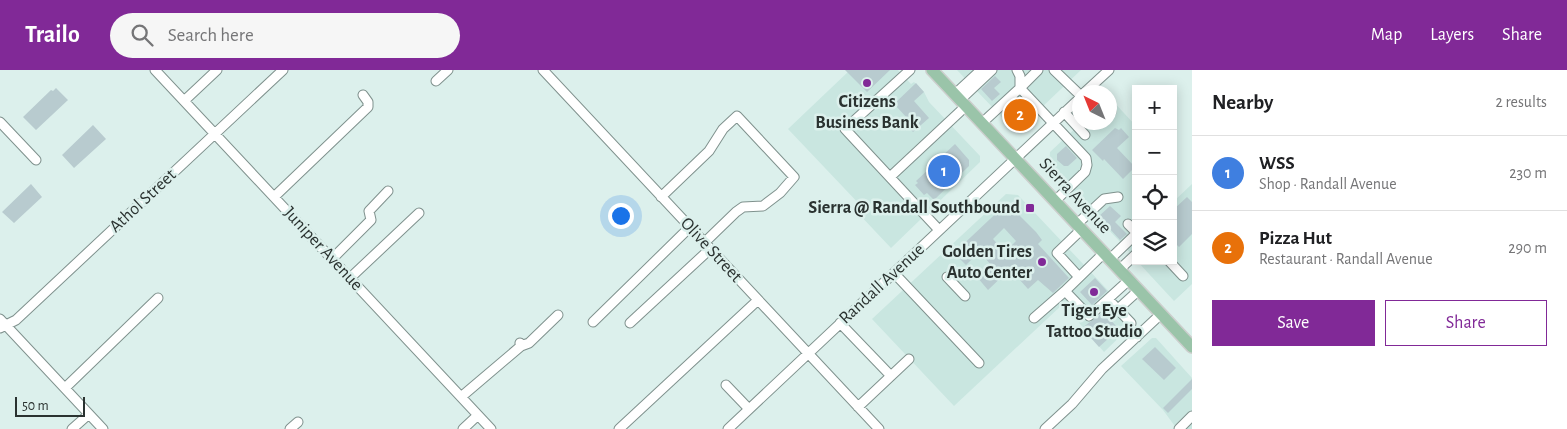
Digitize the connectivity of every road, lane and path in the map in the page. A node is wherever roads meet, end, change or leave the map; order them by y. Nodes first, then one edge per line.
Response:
1 (155, 70) edge
2 (216, 70) edge
3 (283, 70) edge
4 (448, 70) edge
5 (910, 70) edge
6 (932, 70) edge
7 (981, 70) edge
8 (992, 70) edge
9 (1017, 70) edge
10 (1038, 70) edge
11 (1054, 70) edge
12 (1109, 70) edge
13 (544, 71) edge
14 (436, 81) dead end
15 (1095, 85) edge
16 (1020, 88) junction
17 (1072, 88) edge
18 (363, 94) dead end
19 (960, 100) junction
20 (184, 101) junction
21 (1072, 104) edge
22 (1064, 112) junction
23 (0, 122) edge
24 (982, 123) junction
25 (1052, 124) junction
26 (215, 134) junction
27 (1086, 136) dead end
28 (1015, 158) junction
29 (36, 160) dead end
30 (890, 177) junction
31 (388, 192) dead end
32 (274, 197) junction
33 (661, 197) junction
34 (1118, 197) dead end
35 (1055, 201) junction
36 (419, 212) dead end
37 (1128, 224) dead end
38 (690, 227) junction
39 (1080, 227) junction
40 (1132, 228) edge
41 (939, 230) junction
42 (1132, 236) edge
43 (707, 246) junction
44 (1107, 256) junction
45 (1132, 258) edge
46 (332, 259) junction
47 (1173, 265) edge
48 (1120, 270) junction
49 (894, 273) junction
50 (1183, 276) dead end
51 (948, 277) dead end
52 (1079, 277) junction
53 (350, 278) junction
54 (1129, 280) junction
55 (1138, 290) junction
56 (1065, 291) junction
57 (965, 296) dead end
58 (158, 298) dead end
59 (1108, 299) junction
60 (758, 300) junction
61 (1118, 309) junction
62 (1161, 314) junction
63 (558, 315) dead end
64 (1034, 318) dead end
65 (593, 322) dead end
66 (630, 323) dead end
67 (840, 323) junction
68 (2, 324) edge
69 (1137, 337) junction
70 (1191, 343) edge
71 (808, 354) junction
72 (909, 359) dead end
73 (979, 363) dead end
74 (891, 376) junction
75 (726, 385) dead end
76 (65, 388) junction
77 (461, 397) junction
78 (858, 407) junction
79 (749, 409) junction
80 (89, 414) junction
81 (478, 415) junction
82 (1192, 416) edge
83 (298, 422) dead end
84 (731, 428) edge
85 (72, 429) edge
86 (104, 429) edge
87 (290, 429) edge
88 (463, 429) edge
89 (491, 429) edge
90 (619, 429) edge
91 (879, 429) edge
92 (1045, 429) edge
93 (1179, 429) edge

1 - 20 street, Juniper Avenue
2 - 20 street
3 - 26 street, Athol Street
4 - 14 street
5 - 30 street
6 - 19 main road, Sierra Avenue
7 - 19 street
8 - 19 street
9 - 16 street
10 - 16 street
11 - 17 street
12 - 15 street
13 - 33 street, Olive Street
16 - 24 street
16 - 25 street
18 - 32 street
19 - 24 main road, Sierra Avenue
19 - 30 street
20 - 26 street, Juniper Avenue
21 - 22 street, Randall Avenue
22 - 25 street, Randall Avenue
22 - 27 street
23 - 29 street
24 - 28 main road, Sierra Avenue
25 - 28 street, Randall Avenue
25 - 35 street
26 - 32 street, Juniper Avenue
26 - 68 street, Athol Street
28 - 35 main road, Sierra Avenue
28 - 41 street, Randall Avenue
30 - 41 street
31 - 46 street
32 - 46 street, Juniper Avenue
33 - 38 street, Olive Street
33 - 43 street
34 - 39 street
35 - 39 main road, Sierra Avenue
36 - 53 street
37 - 40 street
38 - 43 street, Olive Street
38 - 65 street
39 - 44 main road, Sierra Avenue
39 - 52 street
41 - 49 street, Randall Avenue
42 - 44 street
43 - 60 street, Olive Street
43 - 66 street
44 - 48 main road, Sierra Avenue
44 - 52 street
45 - 48 street
46 - 53 street, Juniper Avenue
47 - 50 street
48 - 54 main road, Sierra Avenue
49 - 67 street, Randall Avenue
49 - 73 street
51 - 57 street
52 - 56 street
53 - 77 street, Juniper Avenue
54 - 55 main road, Sierra Avenue
54 - 59 street
55 - 61 street
55 - 62 main road, Sierra Avenue
56 - 59 street
56 - 64 street
58 - 76 street
59 - 61 street
60 - 71 street, Olive Street
60 - 90 street
61 - 69 street
62 - 69 street
62 - 70 main road, Sierra Avenue
63 - 77 street
67 - 71 street, Randall Avenue
67 - 74 street
68 - 76 street
69 - 92 street
71 - 78 street, Olive Street
71 - 79 street, Randall Avenue
72 - 74 street
74 - 78 street
75 - 79 street
76 - 80 street
77 - 81 street, Juniper Avenue
78 - 91 street, Olive Street
79 - 84 street, Randall Avenue
80 - 85 street
80 - 86 street
81 - 88 street
81 - 89 street, Juniper Avenue
82 - 93 street
83 - 87 street

